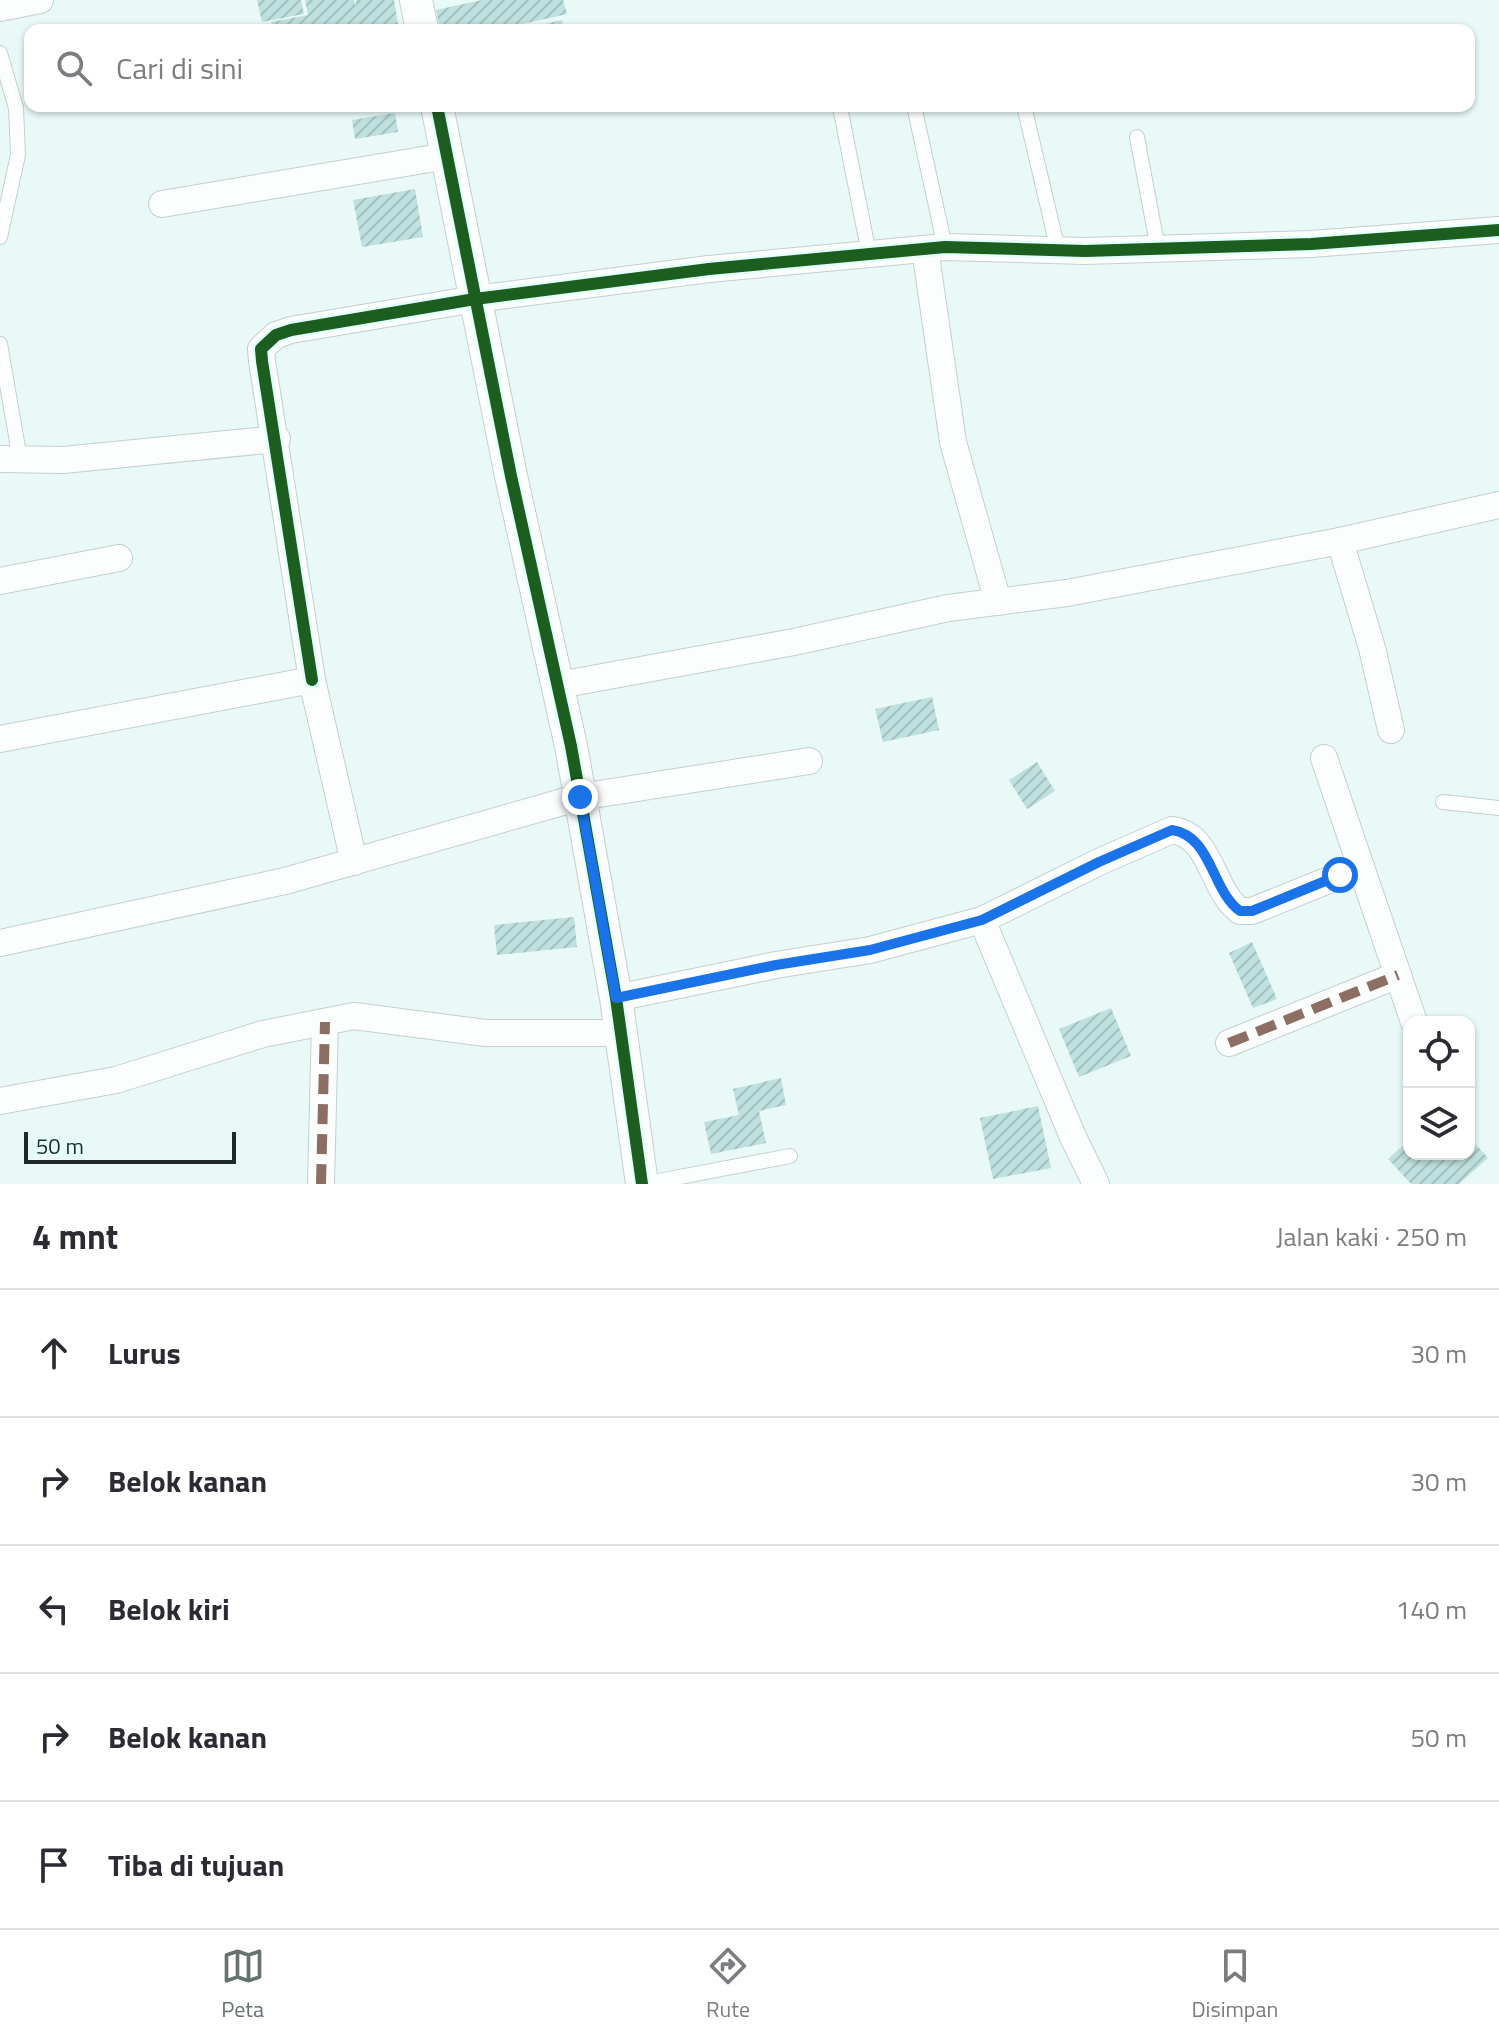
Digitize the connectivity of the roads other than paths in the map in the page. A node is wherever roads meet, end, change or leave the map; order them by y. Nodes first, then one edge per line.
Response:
1 (40, 0) edge
2 (416, 0) edge
3 (0, 8) edge
4 (421, 24) edge
5 (0, 53) edge
6 (438, 112) edge
7 (841, 112) edge
8 (915, 112) edge
9 (1025, 112) edge
10 (1137, 137) dead end
11 (447, 156) junction
12 (162, 204) dead end
13 (1499, 230) edge
14 (0, 237) edge
15 (935, 248) junction
16 (1158, 249) junction
17 (1058, 250) junction
18 (869, 254) junction
19 (475, 299) junction
20 (0, 344) edge
21 (277, 439) junction
22 (10, 459) edge
23 (1499, 505) edge
24 (1340, 541) junction
25 (119, 558) dead end
26 (0, 581) edge
27 (998, 602) junction
28 (312, 680) junction
29 (559, 685) junction
30 (1391, 730) dead end
31 (0, 739) edge
32 (1324, 758) dead end
33 (809, 761) dead end
34 (580, 797) junction
35 (1443, 802) dead end
36 (1499, 808) edge
37 (354, 862) junction
38 (1361, 867) junction
39 (982, 920) junction
40 (0, 943) edge
41 (1398, 975) junction
42 (616, 998) junction
43 (1412, 1016) edge
44 (325, 1022) junction
45 (620, 1033) junction
46 (1229, 1043) dead end
47 (0, 1101) edge
48 (790, 1156) dead end
49 (321, 1184) edge
50 (642, 1184) edge
51 (1096, 1184) edge

1 - 3 street
2 - 4 street
5 - 14 lane
6 - 11 street
7 - 18 lane
8 - 15 lane
9 - 17 lane
10 - 16 lane
11 - 12 street
11 - 19 street
13 - 16 street
15 - 17 street
15 - 18 street
15 - 27 street
16 - 17 street
18 - 19 street
19 - 21 street
19 - 29 street
20 - 22 lane
21 - 22 street
21 - 28 street
23 - 24 street
24 - 27 street
24 - 30 street
25 - 26 street
27 - 29 street
28 - 31 street
28 - 37 street
29 - 34 street
32 - 38 street
33 - 34 street
34 - 37 street
34 - 42 street
35 - 36 lane
37 - 40 street
38 - 39 street
38 - 41 street
39 - 42 street
39 - 51 street
41 - 43 street
41 - 46 street
42 - 45 street
44 - 45 street
44 - 47 street
44 - 49 street
45 - 50 street
48 - 50 lane

